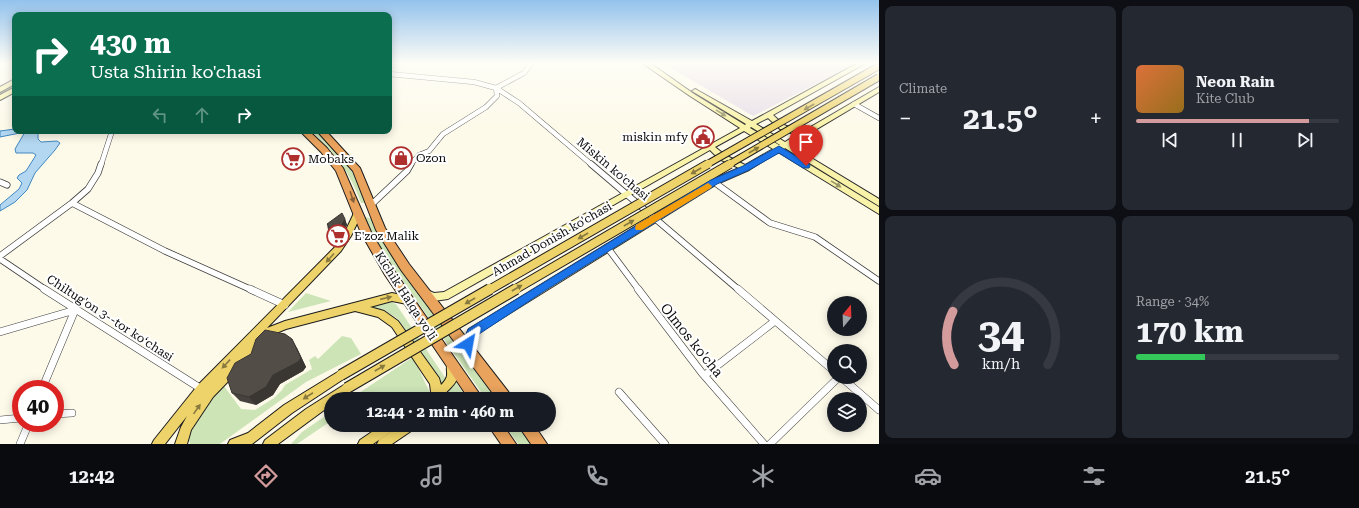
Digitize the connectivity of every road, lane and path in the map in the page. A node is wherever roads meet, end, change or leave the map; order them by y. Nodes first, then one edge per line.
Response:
1 (12, 84) edge
2 (480, 84) edge
3 (504, 84) edge
4 (677, 84) edge
5 (681, 84) edge
6 (827, 84) edge
7 (848, 84) edge
8 (868, 84) edge
9 (496, 88) junction
10 (879, 89) edge
11 (0, 90) edge
12 (12, 91) edge
13 (0, 98) edge
14 (854, 104) junction
15 (769, 115) junction
16 (879, 118) edge
17 (753, 124) junction
18 (745, 128) junction
19 (111, 134) edge
20 (307, 134) edge
21 (324, 134) edge
22 (803, 135) junction
23 (711, 146) junction
24 (782, 147) junction
25 (746, 168) junction
26 (0, 182) edge
27 (714, 182) junction
28 (7, 185) dead end
29 (625, 194) junction
30 (72, 203) junction
31 (879, 203) edge
32 (371, 207) junction
33 (879, 211) edge
34 (358, 214) junction
35 (654, 219) junction
36 (607, 248) junction
37 (0, 256) edge
38 (0, 259) edge
39 (879, 282) edge
40 (424, 292) junction
41 (407, 300) junction
42 (285, 305) junction
43 (354, 306) junction
44 (75, 310) junction
45 (775, 321) junction
46 (0, 332) edge
47 (253, 336) junction
48 (469, 352) junction
49 (451, 363) junction
50 (827, 365) edge
51 (704, 375) junction
52 (46, 380) edge
53 (833, 384) edge
54 (848, 384) edge
55 (206, 391) junction
56 (434, 392) edge
57 (440, 392) edge
58 (472, 392) edge
59 (500, 392) edge
60 (619, 392) dead end
61 (879, 410) edge
62 (72, 412) dead end
63 (64, 413) edge
64 (12, 419) edge
65 (0, 420) edge
66 (25, 432) edge
67 (381, 432) edge
68 (400, 432) edge
69 (500, 432) edge
70 (531, 432) edge
71 (257, 433) junction
72 (20, 444) edge
73 (158, 444) edge
74 (181, 444) edge
75 (234, 444) edge
76 (243, 444) edge
77 (269, 444) edge
78 (364, 444) edge
79 (383, 444) edge
80 (509, 444) edge
81 (540, 444) edge
82 (665, 444) edge
83 (764, 444) edge
84 (770, 444) edge

1 - 11 street
2 - 9 street, Miskin ko'chasi
3 - 9 street
4 -> 18 street
5 - 17 street
6 - 15 street, Ahmad Donish ko'chasi
7 -> 71 main road, Ahmad Donish ko'chasi, bridge
77 -> 8 main road, Ahmad Donish ko'chasi, bridge
9 - 29 street, Miskin ko'chasi
9 - 32 street
10 - 14 street
12 - 13 street
14 - 16 street
14 - 22 street
15 - 17 street, Ahmad Donish ko'chasi
15 - 22 street
17 - 18 street, Ahmad Donish ko'chasi
17 - 24 street
18 - 23 street, Ahmad Donish ko'chasi
18 - 24 street
19 - 30 street
20 -> 34 highway, Kichik Halqa yo'li
21 - 32 highway, Kichik Halqa yo'li
22 - 24 street
23 - 25 street
23 - 29 street, Ahmad Donish ko'chasi
24 - 25 street
24 - 31 street
24 -> 33 street
25 - 27 street
26 - 28 street
27 - 35 street
27 - 39 street
29 - 35 street, Miskin ko'chasi
29 - 40 street, Ahmad Donish ko'chasi
30 - 37 street
30 - 42 street
32 - 34 highway
32 - 40 highway, Kichik Halqa yo'li
34 - 41 highway, Kichik Halqa yo'li
34 -> 42 main road
35 - 36 street
35 - 45 street, Miskin ko'chasi
36 - 48 street
36 - 51 street, Olmos ko'cha
38 - 44 street, Chiltug'on 3--tor koʻchasi
40 - 48 highway, Kichik Halqa yo'li
43 -> 41 main road
41 - 49 highway, Kichik Halqa yo'li
42 - 47 main road
43 - 47 main road
43 - 55 main road
43 - 56 main road
44 - 46 street
44 - 52 street
44 - 55 street, Chiltug'on 3--tor koʻchasi
45 - 50 street, Miskin ko'chasi
45 - 51 street
47 -> 55 main road
48 - 59 highway, Kichik Halqa yo'li
49 - 57 main road
49 - 58 highway, Kichik Halqa yo'li
51 - 83 street, Olmos ko'cha
53 - 84 street
54 - 61 street
55 - 73 main road
74 -> 55 main road
60 - 82 street
62 - 63 street
64 - 65 street
66 - 72 street
67 - 78 main road
68 - 79 main road
69 - 80 highway
70 - 81 highway
71 - 75 main road
71 - 76 main road, Ahmad Donish ko'chasi

